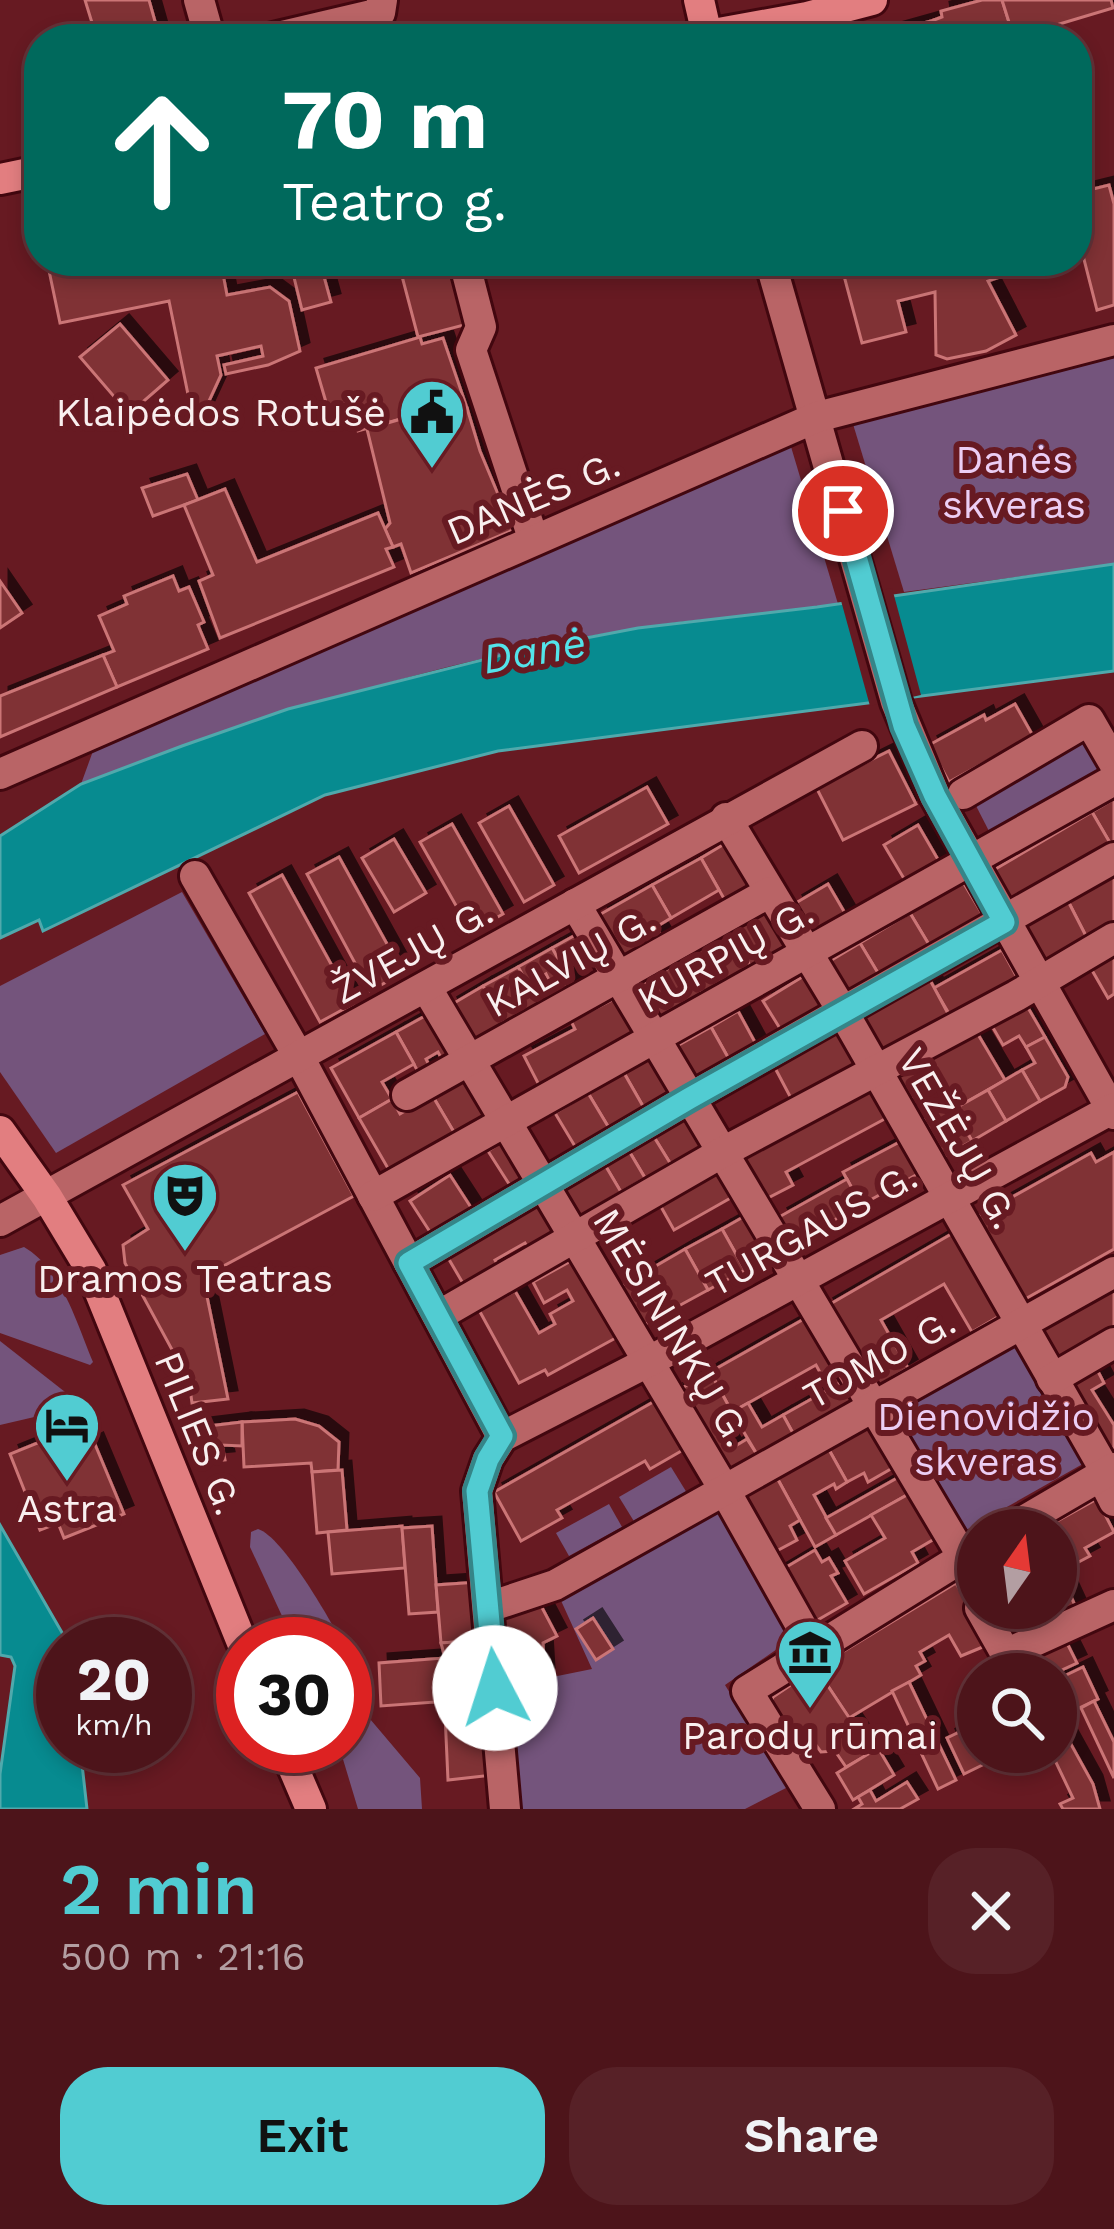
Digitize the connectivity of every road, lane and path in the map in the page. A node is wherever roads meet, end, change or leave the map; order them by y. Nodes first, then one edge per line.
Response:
1 (382, 0) edge
2 (872, 0) edge
3 (336, 24) edge
4 (771, 24) edge
5 (468, 276) edge
6 (775, 276) edge
7 (1114, 340) edge
8 (817, 417) junction
9 (533, 538) junction
10 (862, 746) dead end
11 (1114, 763) edge
12 (0, 773) edge
13 (1114, 780) edge
14 (963, 794) dead end
15 (725, 818) junction
16 (1114, 858) edge
17 (971, 862) junction
18 (195, 876) dead end
19 (770, 892) junction
20 (575, 904) junction
21 (1004, 922) junction
22 (1114, 938) edge
23 (807, 954) junction
24 (622, 977) junction
25 (1039, 982) junction
26 (426, 987) junction
27 (843, 1012) junction
28 (657, 1038) junction
29 (299, 1057) junction
30 (471, 1062) junction
31 (877, 1072) junction
32 (407, 1095) dead end
33 (690, 1098) junction
34 (1113, 1110) edge
35 (505, 1120) junction
36 (0, 1131) edge
37 (723, 1152) junction
38 (541, 1184) junction
39 (374, 1196) junction
40 (47, 1197) junction
41 (949, 1198) junction
42 (0, 1221) edge
43 (574, 1238) junction
44 (409, 1263) junction
45 (1114, 1271) edge
46 (798, 1279) junction
47 (438, 1316) junction
48 (1021, 1324) junction
49 (1114, 1343) edge
50 (646, 1364) junction
51 (1052, 1379) junction
52 (872, 1405) junction
53 (485, 1448) junction
54 (1110, 1481) edge
55 (724, 1489) junction
56 (1052, 1509) edge
57 (957, 1542) edge
58 (957, 1560) edge
59 (1114, 1605) edge
60 (489, 1607) junction
61 (232, 1617) edge
62 (1077, 1622) edge
63 (992, 1629) edge
64 (1061, 1629) edge
65 (813, 1647) junction
66 (296, 1773) edge
67 (311, 1809) edge
68 (505, 1809) edge
69 (820, 1809) edge

1 - 3 street
2 - 4 main road
5 - 9 street
6 - 8 street
7 - 8 street, DANĖS G.
8 - 9 street, DANĖS G.
8 - 17 street
9 - 12 street, DANĖS G.
10 - 15 street, ŽVEJŲ G.
11 - 14 street
13 - 17 street, KURPIŲ G.
15 - 19 street, VEŽĖJŲ G.
15 - 20 street, ŽVEJŲ G.
16 - 21 street
17 - 21 street
17 - 23 street, KURPIŲ G.
18 - 29 street
19 - 23 street, VEŽĖJŲ G.
19 - 24 street, KALVIŲ G.
20 - 24 street
20 - 26 street, ŽVEJŲ G.
21 - 25 street
21 - 27 street
22 - 25 street
23 - 27 street, VEŽĖJŲ G.
23 - 28 street, KURPIŲ G.
24 - 28 street
24 - 30 street, KALVIŲ G.
25 - 31 street
25 - 34 street
26 - 29 street, ŽVEJŲ G.
26 - 30 street, MĖSININKŲ G.
27 - 31 street, VEŽĖJŲ G.
27 - 33 street
28 - 33 street
28 - 35 street, KURPIŲ G.
29 - 39 street
29 - 40 street, ŽVEJŲ G.
30 - 32 street, KALVIŲ G.
30 - 35 street, MĖSININKŲ G.
31 - 37 street
31 - 41 street, VEŽĖJŲ G.
33 - 37 street
33 - 38 street
34 - 41 street, TURGAUS G.
35 - 38 street, MĖSININKŲ G.
35 - 39 street, KURPIŲ G.
36 - 40 main road, PILIES G.
37 - 43 street
37 - 46 street
38 - 43 street, MĖSININKŲ G.
38 - 44 street
39 - 44 street
40 - 42 street, ŽVEJŲ G.
40 - 61 main road, PILIES G.
41 - 46 street, TURGAUS G.
41 - 48 street, VEŽĖJŲ G.
43 - 47 street
43 - 50 street, MĖSININKŲ G.
44 - 47 street
45 - 48 street, TOMO G.
46 - 50 street, TURGAUS G.
46 - 52 street
47 - 53 street
48 - 51 street, VEŽĖJŲ G.
48 - 52 street, TOMO G.
49 - 51 street
50 - 53 street, TURGAUS G.
50 - 55 street, MĖSININKŲ G.
51 - 54 street, VEŽĖJŲ G.
52 - 55 street, TOMO G.
52 - 57 street
53 - 60 street
54 - 56 street
55 - 60 street, TOMO G.
55 - 65 street, MĖSININKŲ G.
58 - 65 street
59 - 62 street
60 - 68 street
63 - 64 street
65 - 69 street
66 - 67 main road

